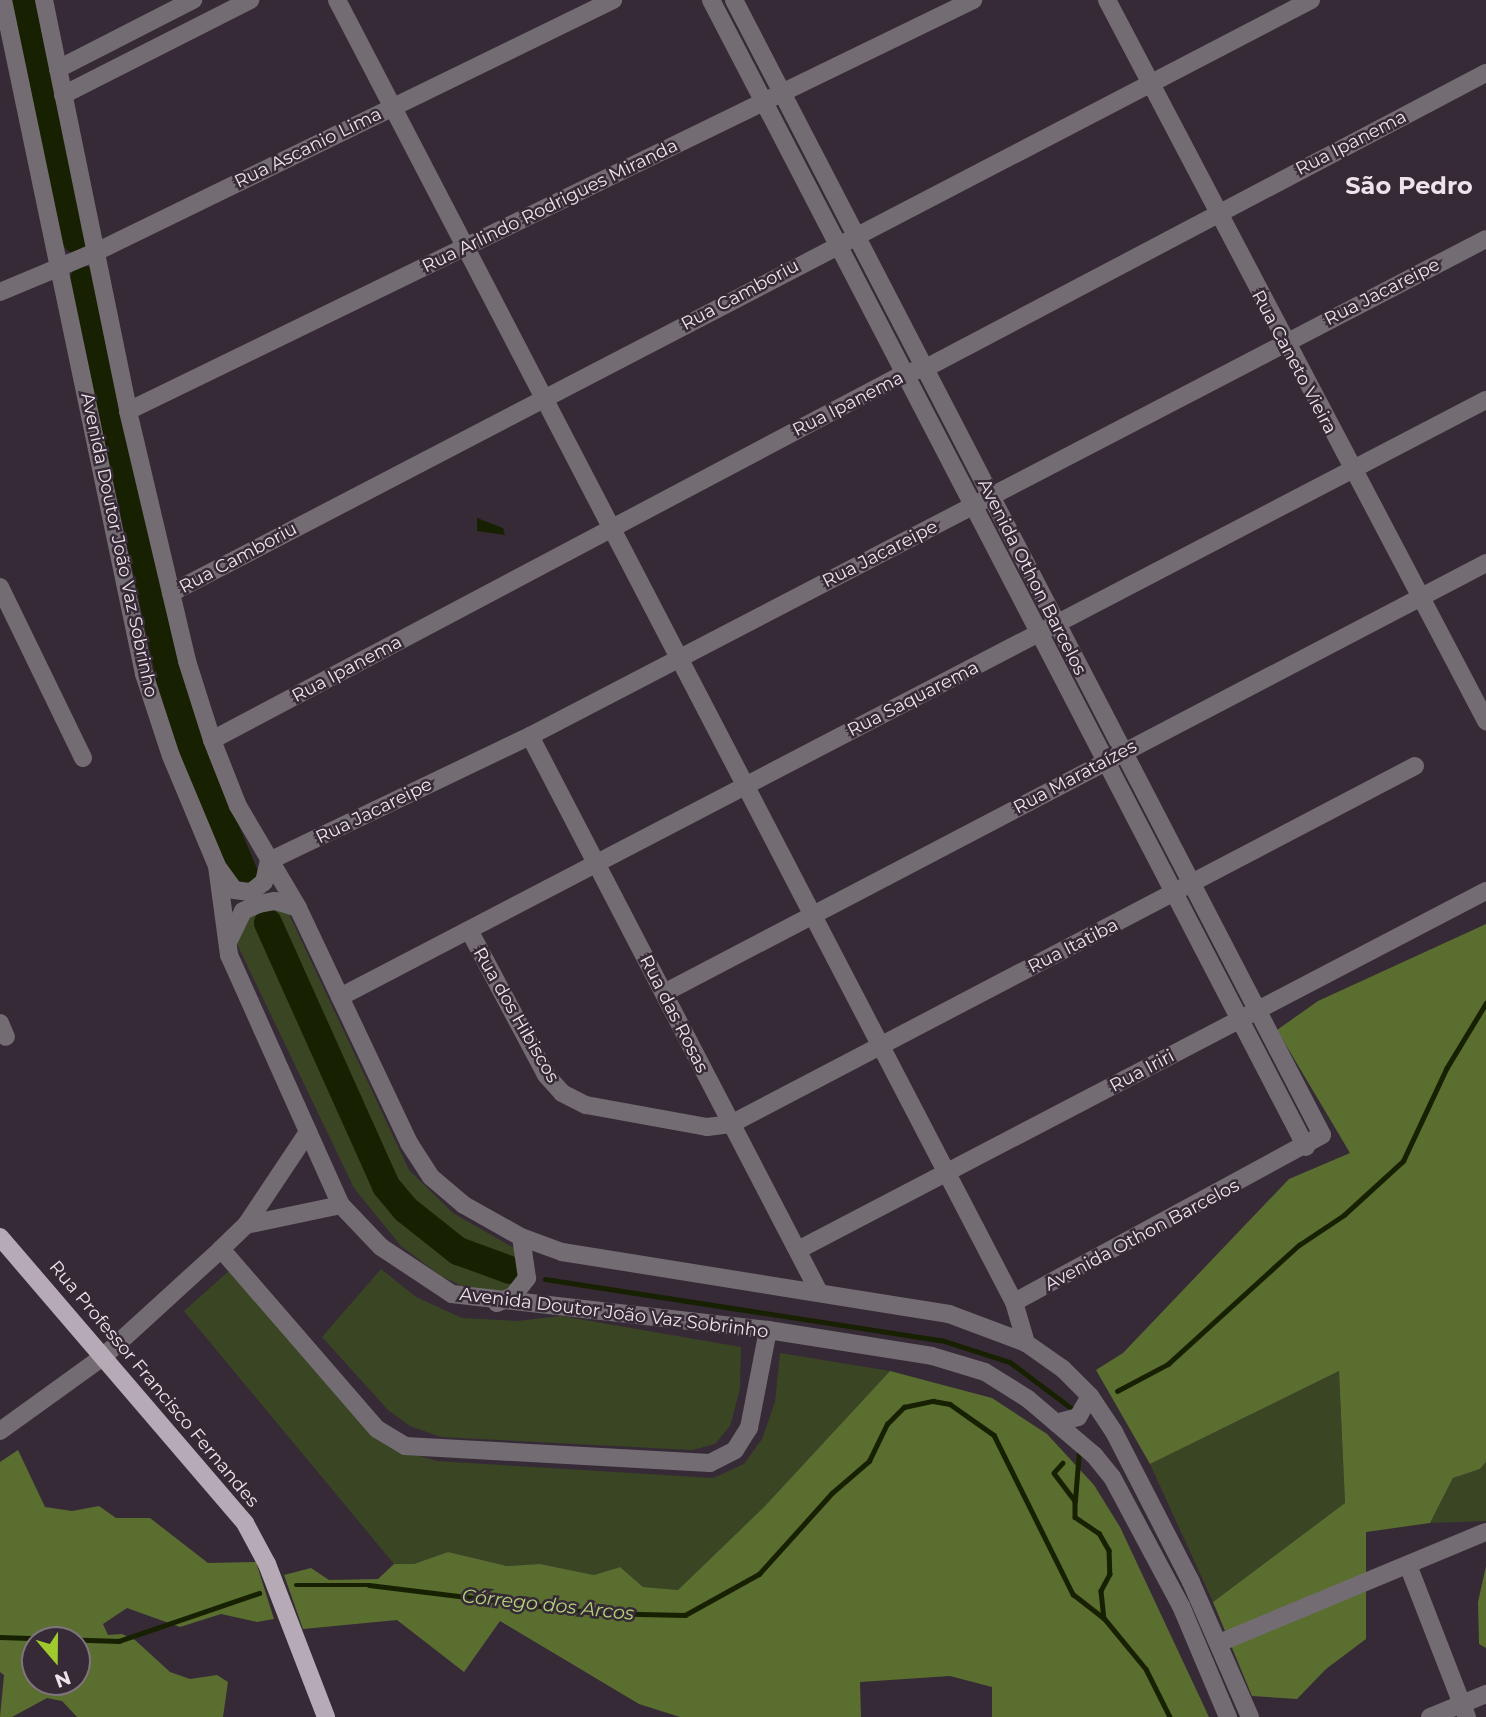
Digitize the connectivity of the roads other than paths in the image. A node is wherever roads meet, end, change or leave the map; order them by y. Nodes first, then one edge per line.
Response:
1 (3, 0) edge
2 (44, 0) edge
3 (193, 0) edge
4 (250, 0) edge
5 (337, 0) edge
6 (613, 0) edge
7 (711, 0) edge
8 (734, 0) edge
9 (973, 0) edge
10 (1107, 0) edge
11 (1311, 0) edge
12 (58, 69) junction
13 (1486, 73) edge
14 (1150, 83) junction
15 (782, 93) junction
16 (63, 95) junction
17 (764, 102) junction
18 (392, 107) junction
19 (1216, 213) junction
20 (855, 234) junction
21 (1486, 239) edge
22 (838, 244) junction
23 (465, 247) junction
24 (98, 251) junction
25 (60, 263) junction
26 (0, 292) edge
27 (1284, 344) junction
28 (924, 369) junction
29 (905, 373) junction
30 (543, 398) junction
31 (1486, 400) edge
32 (128, 411) junction
33 (1351, 470) junction
34 (991, 496) junction
35 (973, 505) junction
36 (610, 529) junction
37 (1486, 563) edge
38 (0, 587) edge
39 (171, 593) junction
40 (1417, 597) junction
41 (1057, 624) junction
42 (1039, 633) junction
43 (678, 659) junction
44 (1486, 721) edge
45 (530, 736) junction
46 (212, 740) junction
47 (1123, 752) junction
48 (83, 758) dead end
49 (1106, 761) junction
50 (1415, 766) dead end
51 (744, 786) junction
52 (269, 861) junction
53 (596, 863) junction
54 (217, 866) junction
55 (1192, 885) junction
56 (1486, 891) edge
57 (1175, 894) junction
58 (298, 908) junction
59 (811, 916) junction
60 (469, 930) junction
61 (229, 955) junction
62 (664, 993) junction
63 (340, 997) junction
64 (1259, 1010) junction
65 (1240, 1020) junction
66 (878, 1045) junction
67 (731, 1124) junction
68 (308, 1132) junction
69 (1306, 1147) junction
70 (944, 1174) junction
71 (341, 1205) junction
72 (246, 1225) junction
73 (0, 1237) edge
74 (521, 1237) junction
75 (221, 1249) junction
76 (797, 1250) junction
77 (819, 1292) junction
78 (1014, 1302) junction
79 (497, 1303) junction
80 (768, 1330) junction
81 (1027, 1343) junction
82 (104, 1356) junction
83 (1090, 1396) junction
84 (1056, 1423) junction
85 (0, 1431) edge
86 (1486, 1532) edge
87 (1408, 1565) junction
88 (1219, 1643) junction
89 (1486, 1694) edge
90 (1464, 1711) edge
91 (326, 1717) edge
92 (1228, 1717) edge
93 (1250, 1717) edge
94 (1430, 1717) edge

1 - 25 street, Avenida Doutor João Vaz Sobrinho
2 - 12 street, Avenida Doutor João Vaz Sobrinho
3 - 12 street
4 - 16 street
5 - 18 street
6 - 18 street, Rua Ascanio Lima
7 - 17 street, Avenida Othon Barcelos
8 - 15 street, Avenida Othon Barcelos
9 - 15 street, Rua Arlindo Rodrigues Miranda
10 - 14 street, Rua Caneto Vieira
11 - 14 street, Rua Camboriu
12 - 16 street, Avenida Doutor João Vaz Sobrinho
13 - 19 street, Rua Ipanema
14 - 19 street, Rua Caneto Vieira
14 - 20 street, Rua Camboriu
15 - 17 street, Rua Arlindo Rodrigues Miranda
15 - 20 street, Avenida Othon Barcelos
16 - 24 street, Avenida Doutor João Vaz Sobrinho
17 - 22 street, Avenida Othon Barcelos
17 - 23 street, Rua Arlindo Rodrigues Miranda
18 - 23 street
18 - 24 street, Rua Ascanio Lima
19 - 27 street, Rua Caneto Vieira
19 - 28 street, Rua Ipanema
20 - 22 street, Rua Camboriu
20 - 28 street, Avenida Othon Barcelos
21 - 27 street, Rua Jacareipe
22 - 29 street, Avenida Othon Barcelos
22 - 30 street, Rua Camboriu
23 - 30 street
23 - 32 street, Rua Arlindo Rodrigues Miranda
24 - 25 street, Rua Ascanio Lima
24 - 32 street, Avenida Doutor João Vaz Sobrinho
25 - 26 street, Rua Ascanio Lima
25 - 54 street, Avenida Doutor João Vaz Sobrinho
27 - 33 street, Rua Caneto Vieira
27 - 34 street, Rua Jacareipe
28 - 29 street, Rua Ipanema
28 - 34 street, Avenida Othon Barcelos
29 - 35 street, Avenida Othon Barcelos
29 - 36 street, Rua Ipanema
30 - 36 street
30 - 39 street, Rua Camboriu
31 - 33 street, Rua Saquarema
32 - 39 street, Avenida Doutor João Vaz Sobrinho
33 - 40 street, Rua Caneto Vieira
33 - 41 street, Rua Saquarema
34 - 35 street, Rua Jacareipe
34 - 41 street, Avenida Othon Barcelos
35 - 42 street, Avenida Othon Barcelos
35 - 43 street, Rua Jacareipe
36 - 43 street
36 - 46 street, Rua Ipanema
37 - 40 street, Rua Marataízes
38 - 48 street
39 - 46 street, Avenida Doutor João Vaz Sobrinho
40 - 44 street, Rua Caneto Vieira
40 - 47 street, Rua Marataízes
41 - 42 street, Rua Saquarema
41 - 47 street, Avenida Othon Barcelos
42 - 49 street, Avenida Othon Barcelos
42 - 51 street, Rua Saquarema
43 - 45 street, Rua Jacareipe
43 - 51 street
45 - 52 street, Rua Jacareipe
45 - 53 street, Rua das Rosas
46 - 52 street, Avenida Doutor João Vaz Sobrinho
47 - 49 street, Rua Marataízes
47 - 55 street, Avenida Othon Barcelos
49 - 57 street, Avenida Othon Barcelos
49 - 59 street, Rua Marataízes
50 - 55 street, Rua Itatiba
51 - 53 street, Rua Saquarema
51 - 59 street
52 - 54 street
52 - 58 street, Avenida Doutor João Vaz Sobrinho
53 - 60 street, Rua Saquarema
53 - 62 street, Rua das Rosas
54 - 61 street, Avenida Doutor João Vaz Sobrinho
55 - 57 street, Rua Itatiba
55 - 64 street, Avenida Othon Barcelos
56 - 64 street, Rua Iriri
57 - 65 street, Avenida Othon Barcelos
57 - 66 street, Rua Itatiba
58 - 61 street
58 - 63 street, Avenida Doutor João Vaz Sobrinho
59 - 62 street, Rua Marataízes
59 - 66 street
60 - 63 street, Rua Saquarema
60 - 67 street, Rua dos Hibiscos
61 - 68 street, Avenida Doutor João Vaz Sobrinho
62 - 67 street, Rua das Rosas
63 - 74 street, Avenida Doutor João Vaz Sobrinho
64 - 65 street, Rua Iriri
64 - 69 street, Avenida Othon Barcelos
65 - 69 street, Avenida Othon Barcelos
65 - 70 street, Rua Iriri
66 - 67 street, Rua Itatiba
66 - 70 street
67 - 76 street, Rua das Rosas
68 - 71 street, Avenida Doutor João Vaz Sobrinho
68 - 72 street
69 - 78 street, Avenida Othon Barcelos
70 - 76 street, Rua Iriri
70 - 78 street
71 - 72 street
71 - 79 street, Avenida Doutor João Vaz Sobrinho
72 - 75 street
73 - 82 main road, Rua Professor Francisco Fernandes
74 - 77 street, Avenida Doutor João Vaz Sobrinho
74 - 79 street
75 - 80 street
75 - 82 street
76 - 77 street, Rua das Rosas
77 - 81 street, Avenida Doutor João Vaz Sobrinho
78 - 81 street
79 - 80 street, Avenida Doutor João Vaz Sobrinho
80 - 84 street, Avenida Doutor João Vaz Sobrinho
81 - 83 street, Avenida Doutor João Vaz Sobrinho
82 - 85 street
82 - 91 main road, Rua Professor Francisco Fernandes
83 - 84 street
83 - 88 street, Avenida Doutor João Vaz Sobrinho
84 - 92 street, Avenida Doutor João Vaz Sobrinho
86 - 87 street
87 - 88 street
87 - 90 street
88 - 93 street, Avenida Doutor João Vaz Sobrinho
89 - 90 street
90 - 94 street

